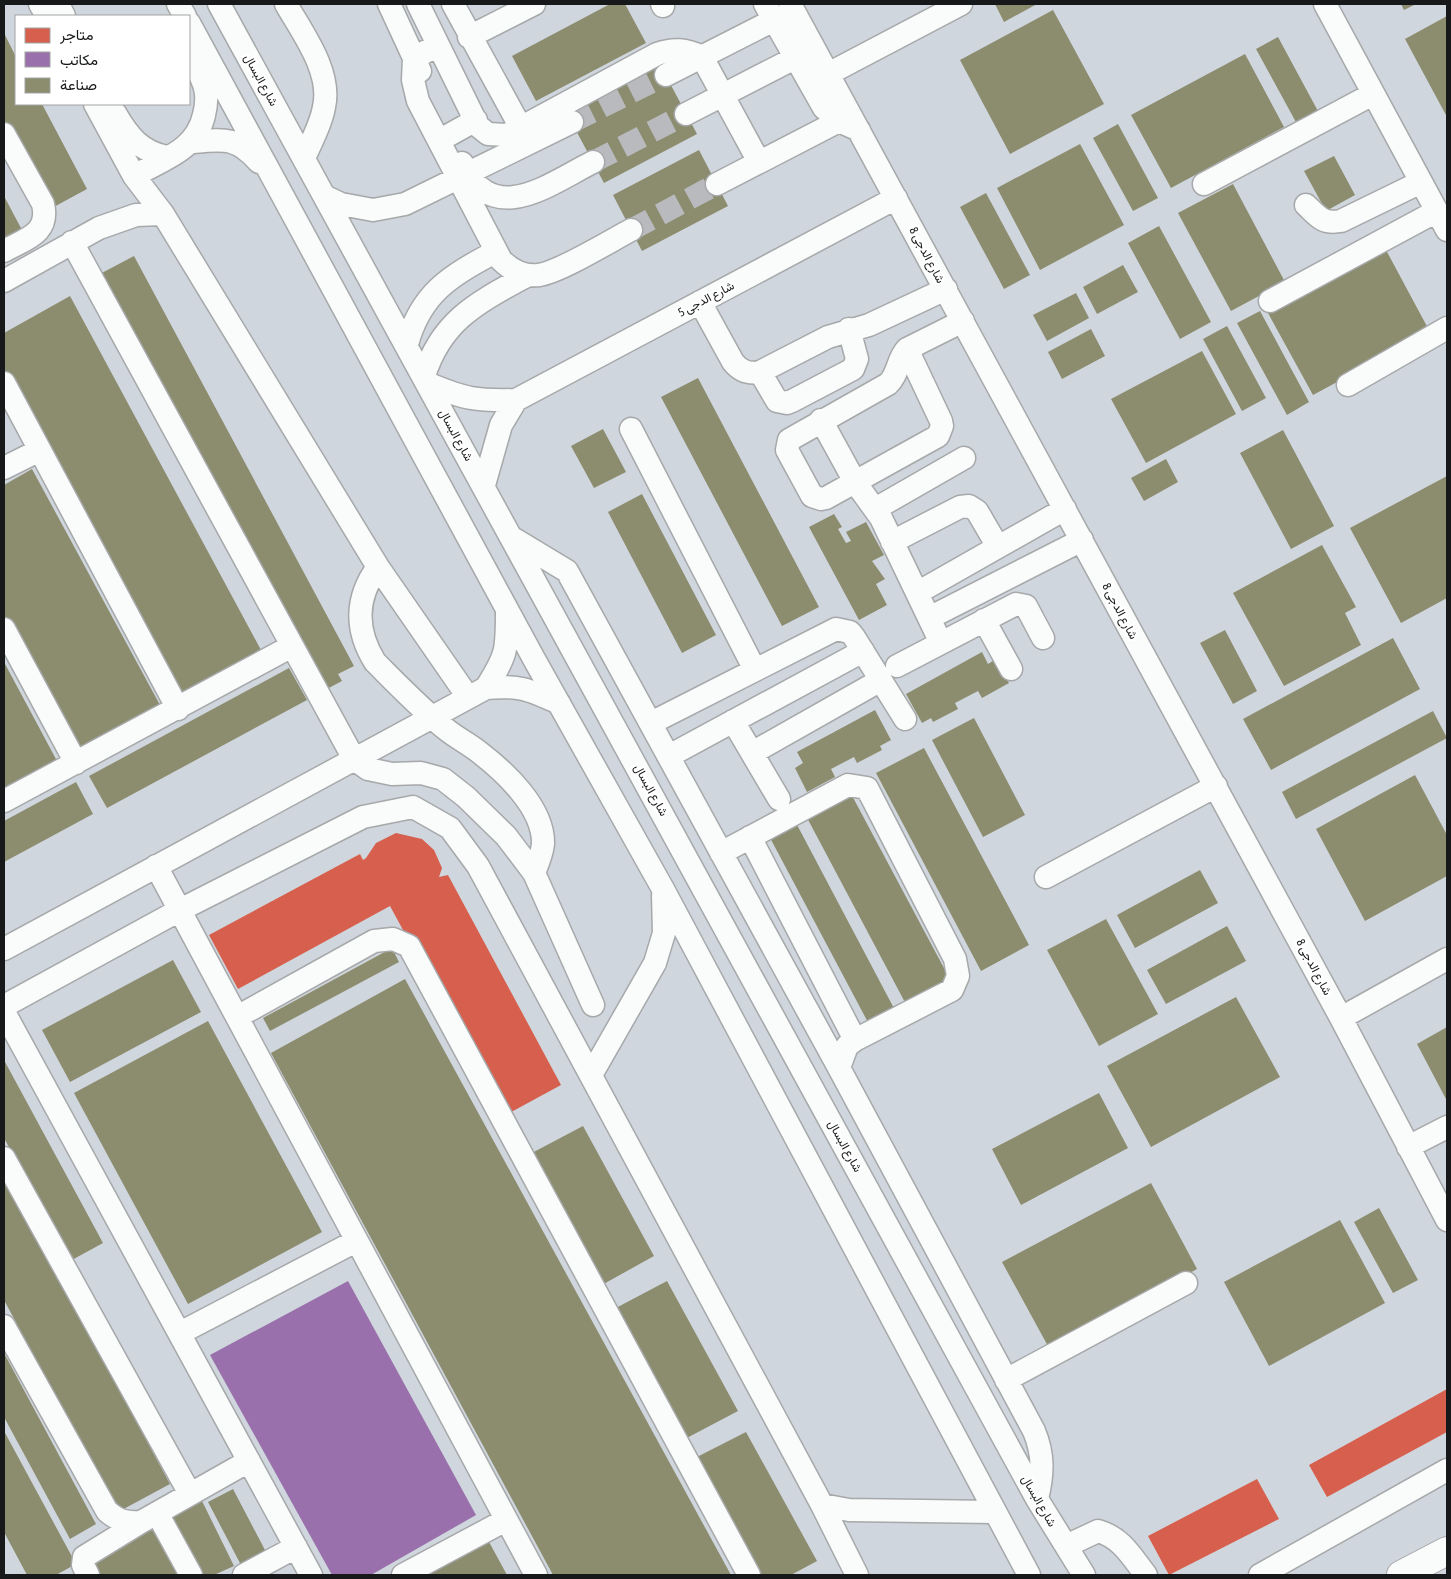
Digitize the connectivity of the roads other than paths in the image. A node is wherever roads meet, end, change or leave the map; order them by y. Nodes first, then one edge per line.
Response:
1 (40, 4) edge
2 (178, 4) edge
3 (220, 4) edge
4 (286, 4) edge
5 (388, 4) edge
6 (418, 4) edge
7 (454, 4) edge
8 (534, 4) edge
9 (790, 4) edge
10 (961, 4) edge
11 (1325, 4) edge
12 (770, 12) edge
13 (46, 15) edge
14 (184, 15) edge
15 (190, 25) edge
16 (469, 37) junction
17 (438, 45) junction
18 (190, 55) edge
19 (702, 57) junction
20 (414, 58) junction
21 (795, 58) junction
22 (828, 74) junction
23 (666, 75) tunnel mouth
24 (1373, 94) junction
25 (723, 95) junction
26 (96, 105) edge
27 (111, 105) edge
28 (686, 114) tunnel mouth
29 (476, 120) junction
30 (839, 121) junction
31 (572, 122) tunnel mouth
32 (859, 130) junction
33 (4, 134) edge
34 (449, 135) junction
35 (524, 135) junction
36 (193, 142) junction
37 (10, 158) edge
38 (167, 158) junction
39 (304, 158) junction
40 (593, 162) tunnel mouth
41 (759, 162) junction
42 (134, 176) junction
43 (272, 176) junction
44 (462, 176) junction
45 (1421, 182) junction
46 (717, 184) tunnel mouth
47 (1204, 184) dead end
48 (326, 197) junction
49 (896, 198) junction
50 (1306, 205) dead end
51 (162, 214) junction
52 (1442, 221) edge
53 (631, 230) tunnel mouth
54 (72, 242) junction
55 (4, 251) edge
56 (494, 252) junction
57 (528, 275) junction
58 (4, 281) edge
59 (946, 289) junction
60 (1270, 301) dead end
61 (700, 302) junction
62 (963, 321) junction
63 (1447, 328) edge
64 (849, 329) junction
65 (407, 344) junction
66 (907, 349) junction
67 (760, 372) junction
68 (426, 380) junction
69 (4, 383) edge
70 (1348, 385) dead end
71 (516, 400) junction
72 (821, 420) junction
73 (631, 429) dead end
74 (38, 451) junction
75 (964, 458) dead end
76 (4, 468) edge
77 (855, 482) junction
78 (484, 485) junction
79 (875, 508) junction
80 (1065, 509) junction
81 (514, 539) junction
82 (1082, 540) junction
83 (892, 542) junction
84 (998, 548) junction
85 (378, 568) junction
86 (917, 593) junction
87 (507, 609) junction
88 (929, 618) junction
89 (984, 620) junction
90 (4, 629) edge
91 (1043, 638) dead end
92 (941, 643) junction
93 (292, 646) junction
94 (863, 651) junction
95 (1011, 669) dead end
96 (889, 673) junction
97 (747, 674) junction
98 (477, 692) junction
99 (559, 703) junction
100 (178, 709) junction
101 (755, 709) junction
102 (433, 717) junction
103 (905, 719) dead end
104 (734, 721) junction
105 (651, 723) junction
106 (752, 754) junction
107 (669, 756) junction
108 (354, 759) junction
109 (76, 763) junction
110 (1216, 786) junction
111 (779, 799) dead end
112 (4, 802) edge
113 (750, 837) junction
114 (721, 852) junction
115 (156, 866) junction
116 (534, 873) junction
117 (1046, 877) dead end
118 (663, 889) junction
119 (178, 911) junction
120 (4, 949) edge
121 (1447, 959) edge
122 (4, 1006) edge
123 (593, 1006) dead end
124 (4, 1012) edge
125 (237, 1017) junction
126 (1341, 1018) junction
127 (855, 1040) junction
128 (839, 1068) junction
129 (591, 1075) junction
130 (1447, 1127) edge
131 (1408, 1148) junction
132 (4, 1158) edge
133 (1447, 1220) edge
134 (356, 1241) junction
135 (1186, 1283) dead end
136 (4, 1326) edge
137 (180, 1333) junction
138 (1006, 1380) junction
139 (249, 1461) junction
140 (1447, 1470) edge
141 (190, 1494) junction
142 (1037, 1499) junction
143 (822, 1505) junction
144 (994, 1512) junction
145 (149, 1517) junction
146 (506, 1520) junction
147 (1066, 1546) junction
148 (296, 1547) junction
149 (1447, 1551) edge
150 (88, 1575) edge
151 (191, 1575) edge
152 (244, 1575) edge
153 (311, 1575) edge
154 (403, 1575) edge
155 (536, 1575) edge
156 (749, 1575) edge
157 (857, 1575) edge
158 (1029, 1575) edge
159 (1084, 1575) edge
160 (1146, 1575) edge
161 (1260, 1575) edge
162 (1401, 1575) edge

1 - 13 street
2 - 14 street
3 - 39 street, شارع البسال
4 - 39 street
5 - 20 street
6 - 17 street
7 - 16 street
8 - 16 street
9 - 22 street, شارع الدجى 8
10 - 22 street
11 - 24 street
12 - 19 street
12 - 21 street
15 - 43 street
16 - 35 street
17 - 20 street
17 - 29 street
18 - 36 street
19 - 23 street
19 - 25 street
19 - 35 street
20 - 34 street
20 - 44 street
21 - 25 street
21 - 30 street
22 - 32 street, شارع الدجى 8
24 - 45 street
24 - 47 street
25 - 28 street
25 - 41 street
26 - 42 street
27 - 38 street
29 - 34 street
29 - 35 street
30 - 32 street
30 - 41 street
31 - 35 street
32 - 49 street, شارع الدجى 8
33 - 37 street
34 - 44 street
35 - 44 street
36 - 38 street
36 - 43 street
37 - 55 street
38 - 42 street
39 - 48 street, شارع البسال
40 - 44 street
41 - 46 street
42 - 51 street
43 - 87 street
44 - 48 street
44 - 56 street
45 - 50 street
45 - 52 street
48 - 65 street, شارع البسال
49 - 59 street, شارع الدجى 8
49 - 61 street, شارع الدجى 5
51 - 54 street
51 - 85 street
52 - 60 street
53 - 57 street
54 - 58 street
54 - 93 street
56 - 57 street
56 - 65 street
57 - 68 street
59 - 62 street, شارع الدجى 8
59 - 64 street
61 - 67 street
61 - 71 street, شارع الدجى 5
62 - 66 street
62 - 80 street, شارع الدجى 8
63 - 70 street
64 - 67 street
64 - 67 street
65 - 68 street, شارع البسال
66 - 72 street
66 - 77 street
68 - 71 street, شارع الدجى 5
68 - 78 street, شارع البسال
69 - 74 street
71 - 78 street
72 - 77 street
72 - 77 street
73 - 97 street
74 - 76 street
74 - 100 street
75 - 79 street
77 - 79 street
78 - 81 street, شارع البسال
79 - 83 street
80 - 82 street, شارع الدجى 8
80 - 84 street
81 - 105 street
81 - 142 street, شارع البسال
82 - 88 street
82 - 110 street, شارع الدجى 8
83 - 84 street
83 - 86 street
84 - 86 street
85 - 98 street
85 - 102 street
86 - 88 street
87 - 98 street
87 - 99 street
88 - 92 street
89 - 91 street
89 - 92 street
89 - 95 street
90 - 109 street
92 - 96 street
93 - 100 street
93 - 108 street
94 - 96 street
94 - 97 street
94 - 101 street
96 - 103 street
96 - 106 street
97 - 101 street
97 - 105 street
98 - 99 street
98 - 102 street
99 - 118 street
100 - 109 street
101 - 104 street
102 - 108 street
102 - 116 street
104 - 106 street
104 - 107 street
105 - 107 street
106 - 111 street
107 - 114 street
108 - 115 street
108 - 116 street
109 - 112 street
110 - 117 street
110 - 126 street, شارع الدجى 8
113 - 114 street
113 - 127 street
113 - 127 street
114 - 128 street
115 - 119 street
115 - 120 street
116 - 123 street
118 - 129 street
118 - 144 street
119 - 122 street
119 - 125 street
119 - 129 street
121 - 126 street
124 - 137 street
125 - 134 street
125 - 156 street
126 - 131 street, شارع الدجى 8
127 - 128 street
128 - 138 street
129 - 143 street
130 - 131 street
131 - 133 street, شارع الدجى 8
132 - 141 street
134 - 137 street
134 - 146 street
135 - 138 street
136 - 145 street
137 - 139 street
138 - 142 street
139 - 141 street
139 - 148 street
140 - 161 street
141 - 145 street
142 - 147 street, شارع البسال
143 - 144 street
143 - 157 street
144 - 158 street
145 - 150 street
145 - 151 street
146 - 154 street
146 - 155 street
147 - 159 street, شارع البسال
147 - 160 street
148 - 152 street
148 - 153 street
149 - 162 main road

